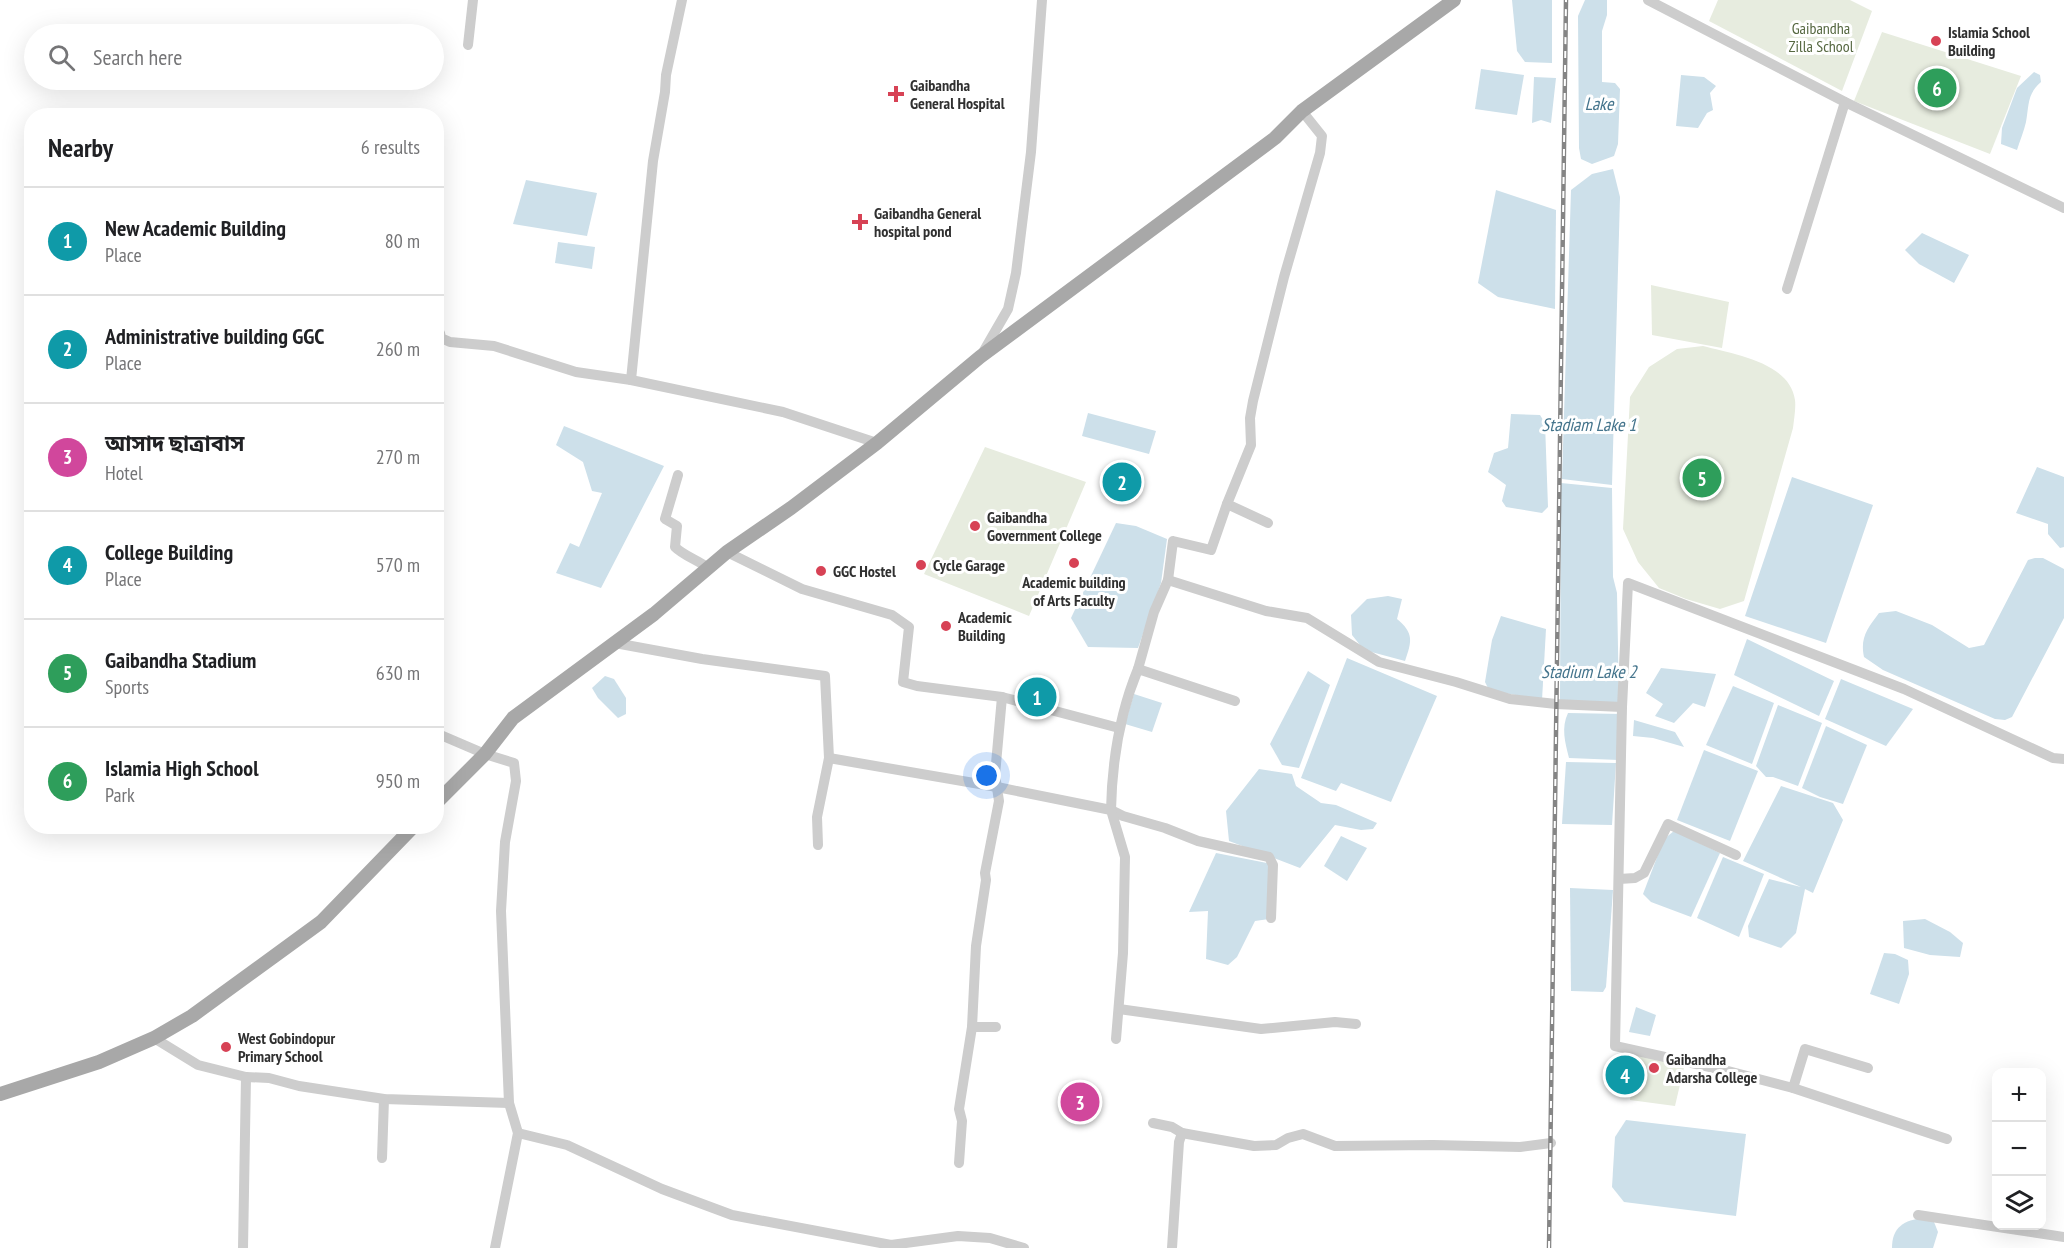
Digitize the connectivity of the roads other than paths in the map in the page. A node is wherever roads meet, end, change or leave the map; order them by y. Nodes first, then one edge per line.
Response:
1 (474, 0) edge
2 (682, 0) edge
3 (1042, 0) edge
4 (1454, 0) edge
5 (1648, 0) edge
6 (468, 45) dead end
7 (1845, 102) junction
8 (1302, 111) junction
9 (2064, 208) edge
10 (1788, 289) dead end
11 (444, 339) edge
12 (980, 357) junction
13 (631, 380) junction
14 (877, 443) junction
15 (678, 475) dead end
16 (1227, 504) junction
17 (1268, 523) dead end
18 (727, 552) junction
19 (708, 568) junction
20 (1168, 580) junction
21 (615, 643) junction
22 (1138, 669) junction
23 (1002, 697) junction
24 (1235, 701) dead end
25 (1622, 707) junction
26 (1119, 728) junction
27 (444, 736) edge
28 (485, 754) junction
29 (828, 758) junction
30 (2064, 759) edge
31 (997, 787) junction
32 (444, 795) edge
33 (1111, 810) junction
34 (406, 834) edge
35 (818, 845) dead end
36 (1736, 855) dead end
37 (1619, 879) junction
38 (1271, 918) dead end
39 (1119, 1009) junction
40 (1356, 1024) dead end
41 (972, 1027) junction
42 (996, 1028) dead end
43 (154, 1038) junction
44 (1116, 1039) dead end
45 (1868, 1068) dead end
46 (246, 1077) junction
47 (1793, 1088) junction
48 (0, 1094) edge
49 (384, 1100) junction
50 (509, 1103) junction
51 (1153, 1123) dead end
52 (1182, 1132) junction
53 (518, 1133) junction
54 (1947, 1139) dead end
55 (1551, 1143) dead end
56 (382, 1158) dead end
57 (959, 1163) dead end
58 (1918, 1215) dead end
59 (2064, 1237) edge
60 (891, 1246) edge
61 (243, 1248) edge
62 (495, 1248) edge
63 (1024, 1248) edge
64 (1172, 1248) edge

1 - 6 street
2 - 13 street
3 - 12 street
4 - 8 main road
5 - 7 street
7 - 9 street
7 - 10 street
8 - 12 main road
8 - 16 street
11 - 13 street
12 - 14 main road
13 - 14 street
14 - 18 main road
15 - 19 street
16 - 17 street
16 - 20 street
18 - 19 main road
18 - 23 street
19 - 21 main road
20 - 22 street
20 - 25 street
21 - 28 main road
21 - 29 street
22 - 24 street
22 - 26 street
23 - 26 street
23 - 31 street
25 - 30 street
25 - 37 street
26 - 33 street
27 - 28 street
28 - 32 main road
28 - 50 street
29 - 31 street
29 - 35 street
31 - 33 street
31 - 41 street
33 - 38 street
33 - 39 street
34 - 43 main road
36 - 37 street
37 - 47 street
39 - 40 street
39 - 44 street
41 - 42 street
41 - 57 street
43 - 46 street
43 - 48 main road
45 - 47 street
46 - 49 street
46 - 61 street
47 - 54 street
49 - 50 street
49 - 56 street
50 - 53 street
51 - 52 street
52 - 55 street
52 - 64 street
53 - 60 street
53 - 62 street
58 - 59 street
60 - 63 street

